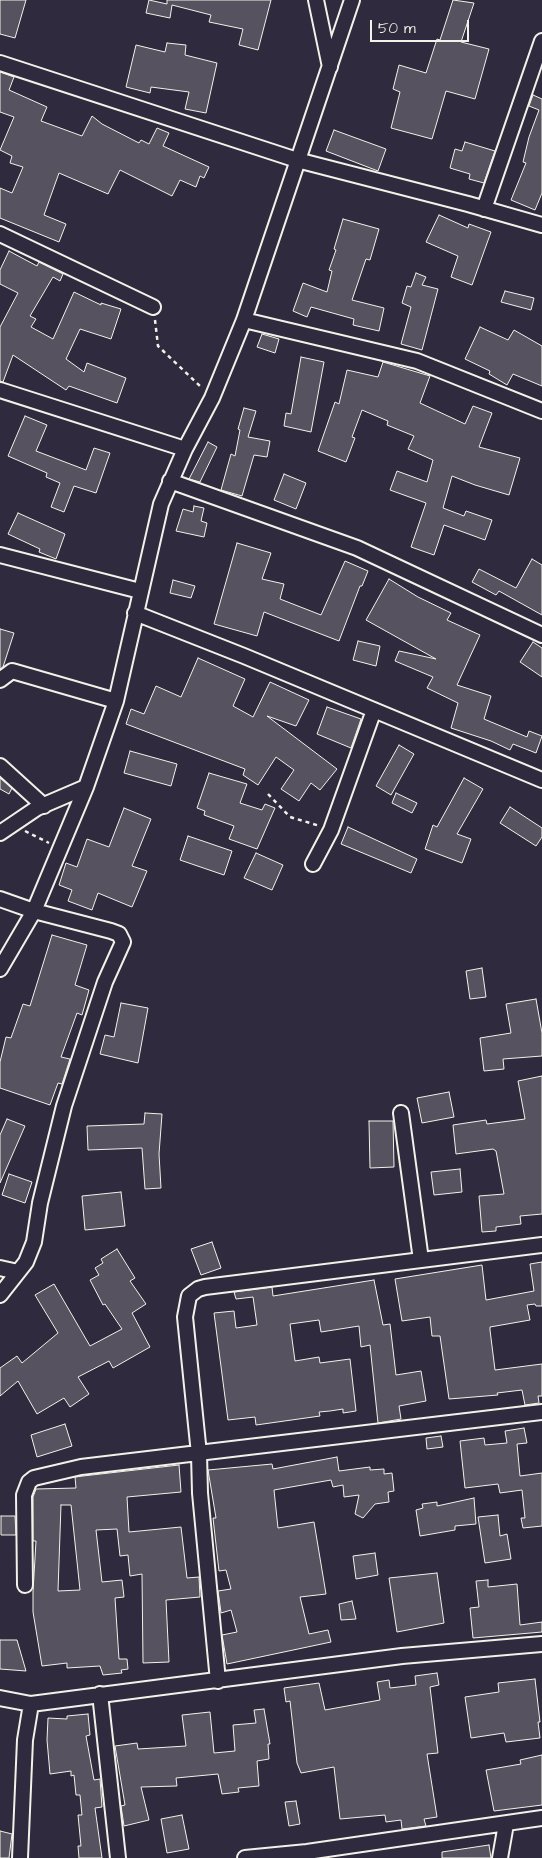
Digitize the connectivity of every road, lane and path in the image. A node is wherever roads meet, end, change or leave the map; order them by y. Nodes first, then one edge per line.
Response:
1 (316, 0) edge
2 (351, 0) edge
3 (542, 41) edge
4 (540, 56) edge
5 (0, 63) edge
6 (331, 68) junction
7 (297, 160) junction
8 (484, 209) junction
9 (542, 226) edge
10 (0, 234) edge
11 (153, 307) joint
12 (244, 320) junction
13 (0, 390) edge
14 (212, 398) junction
15 (542, 411) edge
16 (185, 449) junction
17 (170, 482) junction
18 (0, 555) edge
19 (140, 590) junction
20 (134, 613) junction
21 (542, 635) edge
22 (0, 680) edge
23 (116, 701) junction
24 (374, 710) junction
25 (0, 766) edge
26 (542, 780) edge
27 (86, 787) junction
28 (268, 794) dead end
29 (44, 806) junction
30 (14, 822) junction
31 (331, 830) junction
32 (0, 833) edge
33 (61, 848) junction
34 (313, 864) dead end
35 (0, 899) edge
36 (34, 911) junction
37 (0, 969) edge
38 (401, 1113) dead end
39 (542, 1244) edge
40 (421, 1260) junction
41 (0, 1268) edge
42 (18, 1272) junction
43 (0, 1295) edge
44 (542, 1412) edge
45 (199, 1454) junction
46 (25, 1585) dead end
47 (542, 1644) edge
48 (218, 1681) junction
49 (100, 1694) junction
50 (0, 1698) edge
51 (31, 1704) junction
52 (542, 1818) edge
53 (506, 1824) junction
54 (20, 1858) edge
55 (118, 1858) edge
56 (245, 1858) edge
57 (500, 1858) edge

1 - 6 street
2 - 6 street
3 - 4 street
4 - 8 street
5 - 7 street
6 - 7 street
7 - 8 street
7 - 12 street
8 - 9 street
10 - 11 street
11 - 14 path
12 - 14 street
12 - 15 street
13 - 16 street
14 - 16 street
16 - 17 street
17 - 19 street
17 - 21 street
18 - 19 street
19 - 20 street
20 - 23 street
20 - 24 street
22 - 23 street
23 - 27 street
24 - 26 street
24 - 31 street
25 - 29 street
27 - 29 street
27 - 33 street
28 - 31 path
29 - 30 street
30 - 32 street
30 - 33 path
31 - 34 street
33 - 36 street
35 - 36 street
36 - 37 street
36 - 42 street
38 - 40 street
39 - 40 street
40 - 45 street
41 - 42 street
42 - 43 street
44 - 45 street
45 - 46 street
45 - 48 street
47 - 48 street
48 - 49 street
49 - 51 street
49 - 55 street
50 - 51 street
51 - 54 street
52 - 53 street
53 - 56 street
53 - 57 street

